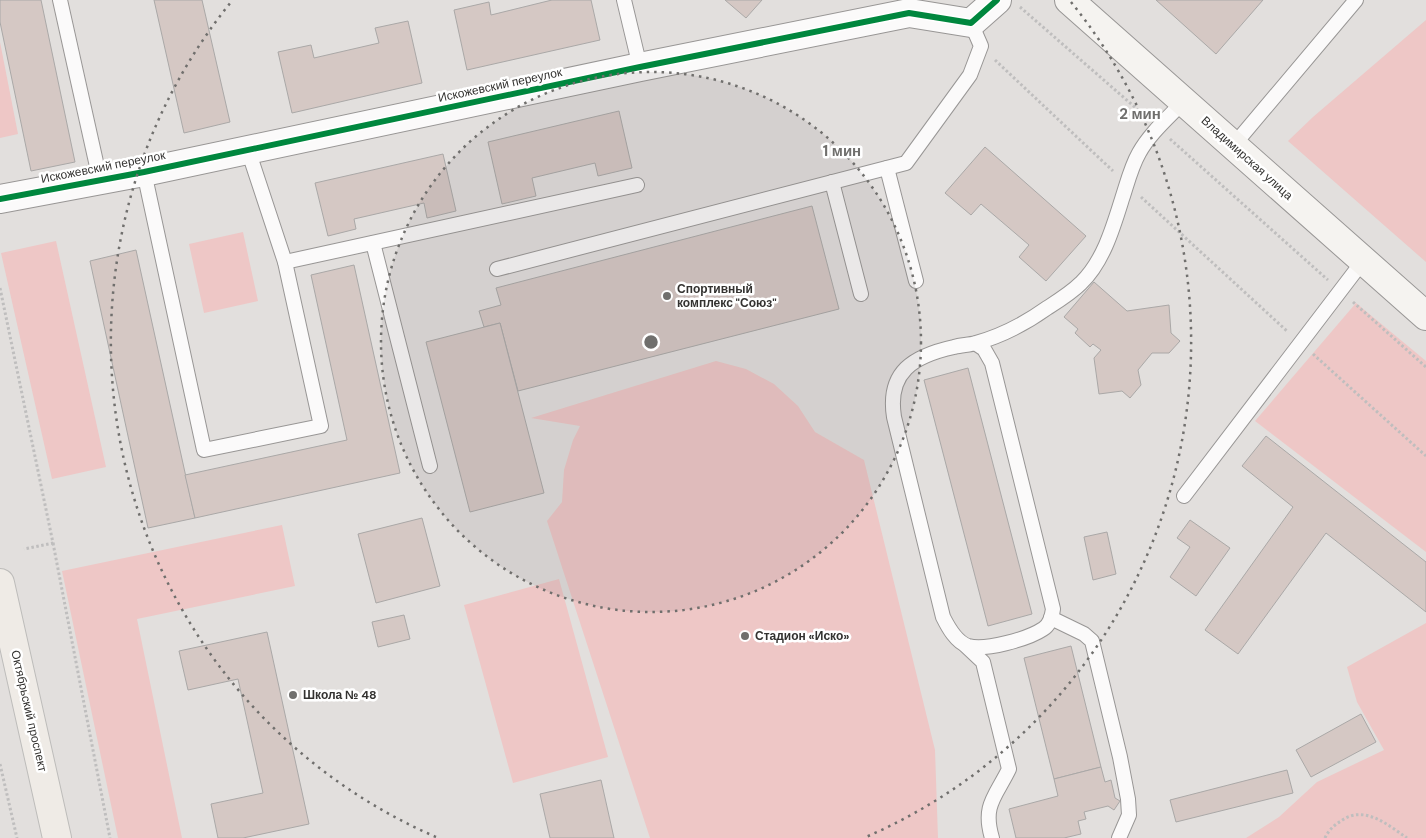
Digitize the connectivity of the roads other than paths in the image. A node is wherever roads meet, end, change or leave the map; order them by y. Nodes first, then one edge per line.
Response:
1 (60, 0) edge
2 (624, 0) edge
3 (997, 0) edge
4 (1069, 0) edge
5 (1356, 0) edge
6 (976, 34) junction
7 (640, 67) junction
8 (1184, 102) junction
9 (1233, 146) junction
10 (248, 150) junction
11 (887, 168) junction
12 (144, 172) junction
13 (100, 180) junction
14 (832, 182) junction
15 (637, 184) dead end
16 (0, 199) edge
17 (374, 243) junction
18 (1363, 260) junction
19 (285, 262) junction
20 (497, 269) dead end
21 (916, 280) dead end
22 (861, 294) dead end
23 (1426, 316) edge
24 (975, 343) junction
25 (430, 466) dead end
26 (1184, 496) dead end
27 (0, 583) edge
28 (1051, 618) junction
29 (966, 646) junction
30 (57, 838) edge
31 (992, 838) edge
32 (1120, 838) edge

1 - 13 lane
2 - 7 lane
3 - 6 street
4 - 8 main road, Владимирская улица
5 - 9 lane
6 - 7 street, Искожевский переулок
6 - 11 lane
7 - 10 street, Искожевский переулок
8 - 9 main road, Владимирская улица
8 - 24 lane
9 - 18 main road, Владимирская улица
10 - 12 street, Искожевский переулок
10 - 19 lane
11 - 14 lane
11 - 21 lane
12 - 13 street, Искожевский переулок
12 - 19 lane
13 - 16 street, Искожевский переулок
14 - 20 lane
14 - 22 lane
15 - 17 lane
17 - 19 lane
17 - 25 lane
18 - 23 main road, Владимирская улица
18 - 26 lane
24 - 28 lane
24 - 29 lane
27 - 30 main road, Октябрьский проспект
28 - 29 lane
28 - 32 lane
29 - 31 lane

